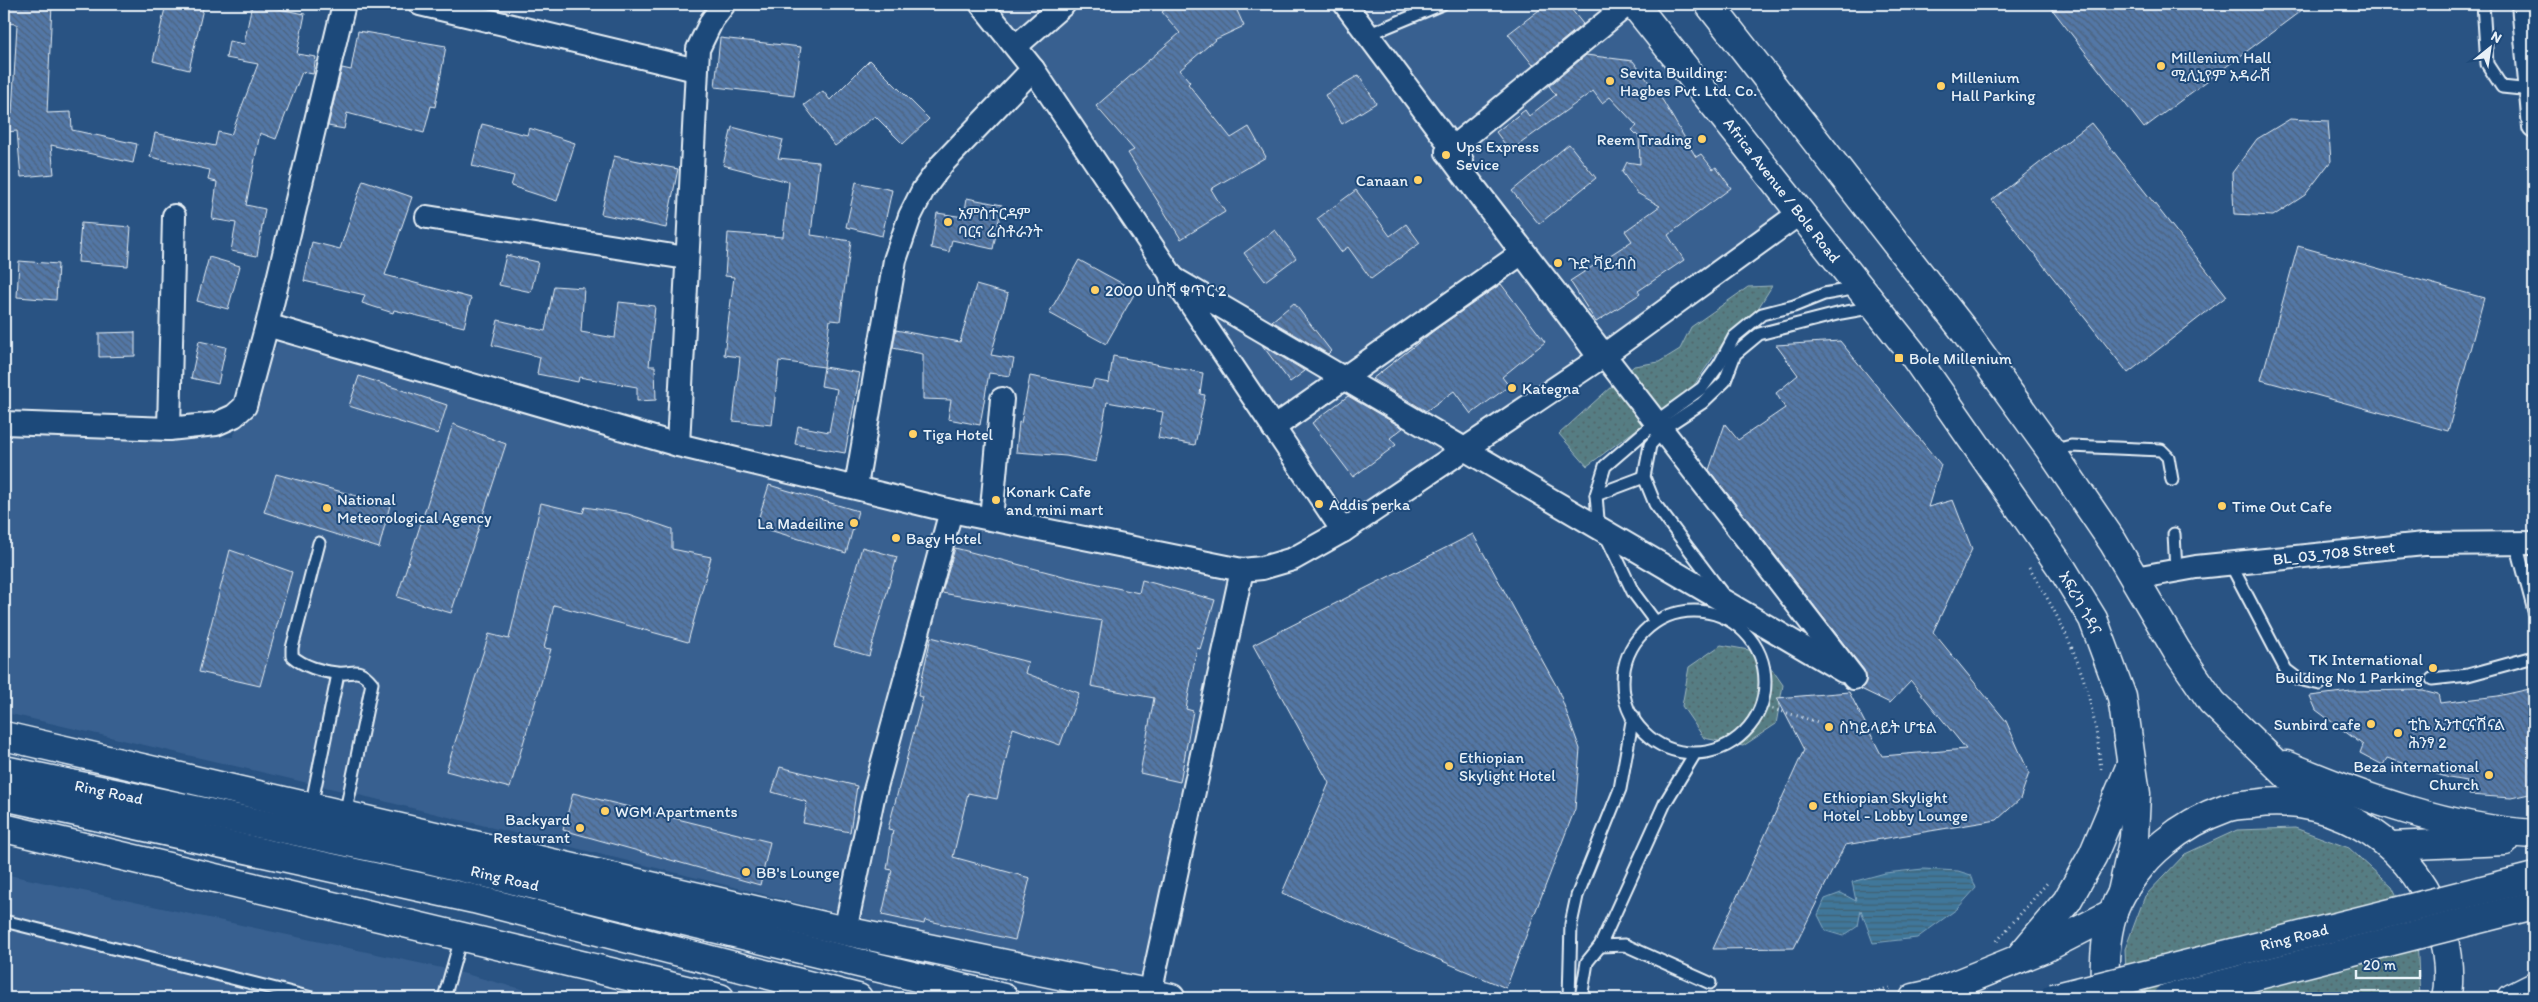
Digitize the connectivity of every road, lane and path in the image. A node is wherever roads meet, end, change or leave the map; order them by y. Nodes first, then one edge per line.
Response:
1 (344, 4) edge
2 (420, 4) edge
3 (724, 4) edge
4 (982, 4) edge
5 (1064, 4) edge
6 (1345, 4) edge
7 (1442, 4) edge
8 (1628, 4) edge
9 (1634, 4) edge
10 (1709, 4) edge
11 (2483, 4) edge
12 (2523, 4) edge
13 (1367, 35) junction
14 (2530, 45) edge
15 (1016, 46) junction
16 (1033, 69) junction
17 (696, 70) junction
18 (2531, 90) junction
19 (2534, 128) edge
20 (1447, 152) junction
21 (1800, 213) junction
22 (174, 216) dead end
23 (428, 218) dead end
24 (1522, 254) junction
25 (686, 258) junction
26 (1171, 277) junction
27 (1868, 297) junction
28 (267, 325) junction
29 (1912, 354) joint
30 (1604, 355) junction
31 (1002, 399) dead end
32 (4, 423) edge
33 (1273, 428) junction
34 (169, 429) junction
35 (678, 444) junction
36 (2052, 450) junction
37 (1644, 477) junction
38 (2172, 480) dead end
39 (856, 486) junction
40 (1596, 495) junction
41 (951, 511) junction
42 (991, 519) junction
43 (1343, 531) junction
44 (2174, 534) dead end
45 (319, 543) dead end
46 (2525, 543) edge
47 (2025, 561) dead end
48 (2230, 563) junction
49 (1242, 570) junction
50 (2176, 570) junction
51 (2135, 578) junction
52 (2534, 610) edge
53 (1654, 620) junction
54 (1739, 625) junction
55 (2534, 657) edge
56 (338, 674) junction
57 (1854, 678) junction
58 (2432, 679) dead end
59 (2320, 684) dead end
60 (1763, 706) junction
61 (1633, 716) junction
62 (1818, 722) dead end
63 (4, 736) edge
64 (1694, 755) junction
65 (2274, 760) junction
66 (2131, 765) junction
67 (4, 770) edge
68 (2102, 775) dead end
69 (4, 796) edge
70 (310, 807) junction
71 (2320, 807) junction
72 (345, 815) junction
73 (4, 828) edge
74 (2534, 834) edge
75 (2534, 839) edge
76 (2392, 846) junction
77 (2054, 876) dead end
78 (2534, 877) edge
79 (2118, 903) junction
80 (2534, 905) edge
81 (4, 921) edge
82 (845, 931) junction
83 (461, 938) junction
84 (1994, 944) dead end
85 (1600, 946) junction
86 (2018, 959) junction
87 (1710, 983) dead end
88 (2534, 987) edge
89 (1906, 992) edge
90 (835, 994) edge
91 (1160, 996) edge
92 (312, 998) edge
93 (444, 998) edge
94 (720, 998) edge
95 (858, 998) edge
96 (1004, 998) edge
97 (1569, 998) edge
98 (1582, 998) edge
99 (1850, 998) edge
100 (2053, 998) edge
101 (2105, 998) edge
102 (2168, 998) edge
103 (2446, 998) edge
104 (2512, 998) edge

1 - 28 street
2 - 17 street
3 - 17 street
4 - 15 street
5 - 15 street
6 - 13 street
7 - 13 lane
8 - 20 street
9 - 21 main road, Africa Avenue / Bole Road
10 - 36 main road
11 - 18 lane
12 - 14 street
13 - 30 street
14 - 18 street
15 - 16 street
16 - 26 street
16 - 39 street
17 - 25 street
18 - 19 street
20 - 24 street
20 - 57 street
21 - 27 main road, Africa Avenue / Bole Road
21 - 30 street
22 - 34 street
23 - 25 street
24 - 30 street
24 - 33 street
25 - 35 street
26 - 33 street
26 - 57 street
27 - 29 main road, Africa Avenue / Bole Road
27 - 37 lane
27 - 40 lane
28 - 34 street
28 - 35 street
29 - 66 main road, አፍሪካ ጎዳና
30 - 43 street
30 - 57 street
31 - 42 street
32 - 34 street
33 - 43 street
35 - 39 street
36 - 38 lane
36 - 51 main road
37 - 40 lane
37 - 54 lane
39 - 41 street
40 - 53 lane
41 - 42 street
41 - 82 street
42 - 49 street
43 - 49 street
44 - 50 lane
45 - 56 lane
46 - 48 street, BL_03_708 Street
46 - 52 lane
47 - 68 path
48 - 50 street, BL_03_708 Street
48 - 59 lane
49 - 91 street
50 - 51 street, BL_03_708 Street
51 - 65 main road
53 - 54 lane
53 - 61 lane
54 - 60 lane
55 - 58 lane
56 - 70 lane
56 - 72 lane
60 - 62 path
60 - 64 lane
61 - 64 lane
61 - 97 lane
63 - 70 main road
64 - 85 lane
65 - 71 main road
65 - 74 main road
66 - 79 main road, አፍሪካ ጎዳና
66 - 86 main road
67 - 96 main road, Ring Road
69 - 90 main road, Ring Road
70 - 72 main road
71 - 76 main road
71 - 79 main road
72 - 82 main road
73 - 83 main road
75 - 76 main road
76 - 103 main road
77 - 84 path
78 - 100 main road, Ring Road, bridge
79 - 86 main road
79 - 101 main road, አፍሪካ ጎዳና
80 - 102 main road, Ring Road, bridge
81 - 92 lane
82 - 91 main road
83 - 93 lane
83 - 94 main road
85 - 87 lane
85 - 98 lane
86 - 89 main road
88 - 104 main road
89 - 99 path
90 - 95 main road, Ring Road

